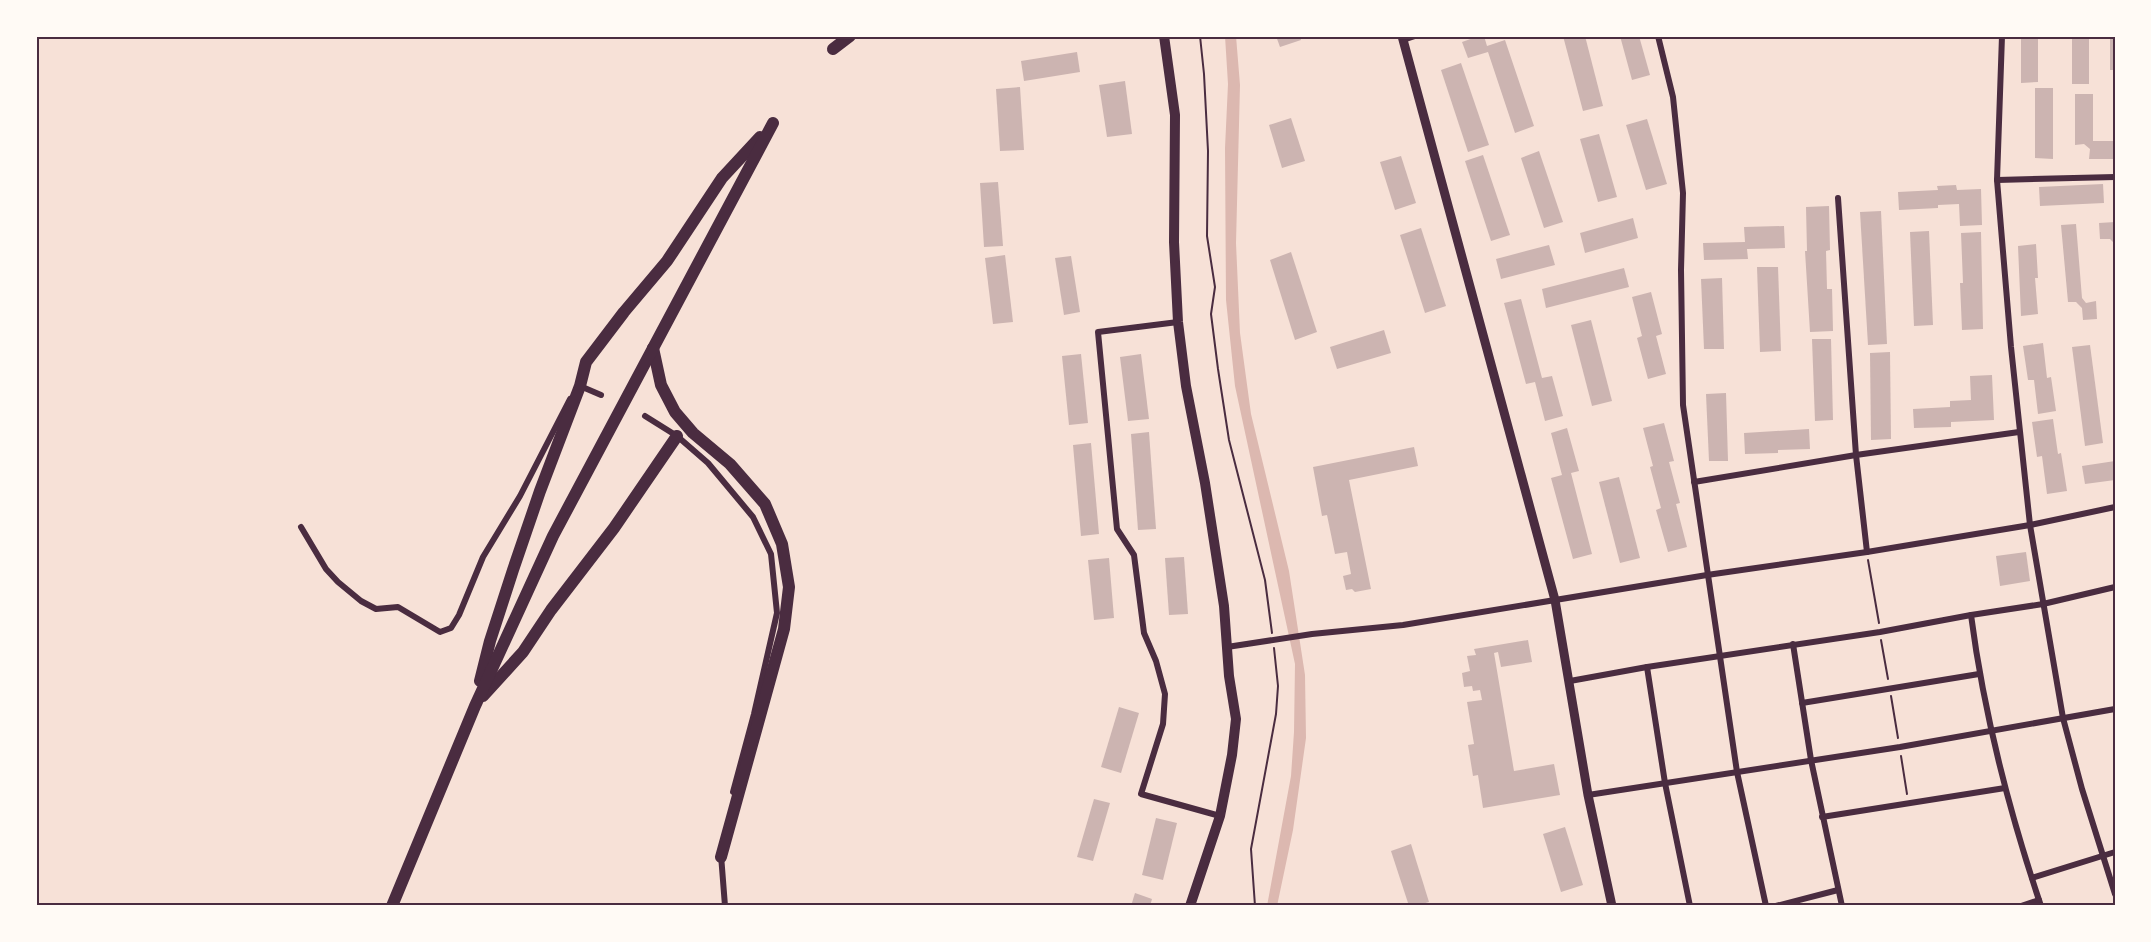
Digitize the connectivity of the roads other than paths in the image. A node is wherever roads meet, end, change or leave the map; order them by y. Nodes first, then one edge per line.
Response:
1 (850, 36) edge
2 (1164, 36) edge
3 (1415, 36) edge
4 (1658, 36) edge
5 (2002, 36) edge
6 (1402, 38) edge
7 (834, 49) dead end
8 (2115, 177) edge
9 (1997, 180) junction
10 (1838, 198) dead end
11 (1178, 322) junction
12 (653, 348) junction
13 (580, 386) junction
14 (600, 395) dead end
15 (645, 416) dead end
16 (2019, 432) junction
17 (677, 436) junction
18 (1856, 455) junction
19 (1694, 482) junction
20 (2115, 507) edge
21 (2030, 525) junction
22 (301, 527) dead end
23 (1867, 552) junction
24 (1707, 575) junction
25 (2115, 590) edge
26 (1555, 600) junction
27 (2043, 604) junction
28 (1971, 615) junction
29 (1793, 644) junction
30 (1227, 647) junction
31 (1719, 655) junction
32 (1647, 667) junction
33 (1979, 674) junction
34 (1570, 681) junction
35 (1802, 703) junction
36 (475, 706) junction
37 (2115, 709) edge
38 (2063, 718) junction
39 (1990, 732) junction
40 (1811, 760) junction
41 (1737, 772) junction
42 (1665, 783) junction
43 (2005, 788) junction
44 (1588, 795) junction
45 (1221, 816) junction
46 (1822, 817) junction
47 (2115, 852) edge
48 (2103, 856) junction
49 (721, 857) junction
50 (2032, 878) junction
51 (1838, 890) junction
52 (2115, 894) edge
53 (2040, 903) edge
54 (392, 906) edge
55 (724, 906) edge
56 (1190, 906) edge
57 (1612, 906) edge
58 (1690, 906) edge
59 (1766, 906) edge
60 (1776, 906) edge
61 (1842, 906) edge
62 (2021, 906) edge

1 - 7 main road
2 - 11 main road
3 - 6 street
4 - 19 street
5 - 9 street
6 - 26 street
8 - 9 street
9 - 16 street
10 - 18 street
11 - 30 main road
11 - 45 street
12 - 13 main road
12 - 36 main road
12 - 49 main road
13 - 14 street
13 - 22 street
13 - 36 main road
15 - 17 street
16 - 18 street
16 - 21 street
17 - 36 main road
17 - 49 street
18 - 19 street
18 - 23 street
19 - 24 street
20 - 21 street
21 - 23 street
21 - 27 street
23 - 24 street
24 - 26 street
24 - 31 street
25 - 27 street
26 - 30 street
26 - 34 street
27 - 28 street
27 - 38 street
28 - 29 street
28 - 33 street
29 - 31 street
29 - 35 street
30 - 45 main road
31 - 32 street
31 - 41 street
32 - 34 street
32 - 42 street
33 - 35 street
33 - 39 street
34 - 44 street
35 - 40 street
36 - 54 main road
37 - 38 street
38 - 39 street
38 - 48 street
39 - 40 street
39 - 43 street
40 - 41 street
40 - 46 street
41 - 42 street
41 - 59 street
42 - 44 street
42 - 58 street
43 - 46 street
43 - 50 street
44 - 57 street
45 - 56 main road
46 - 51 street
47 - 48 street
48 - 50 street
48 - 52 street
49 - 55 street
50 - 53 street
51 - 60 street
51 - 61 street
53 - 62 street

